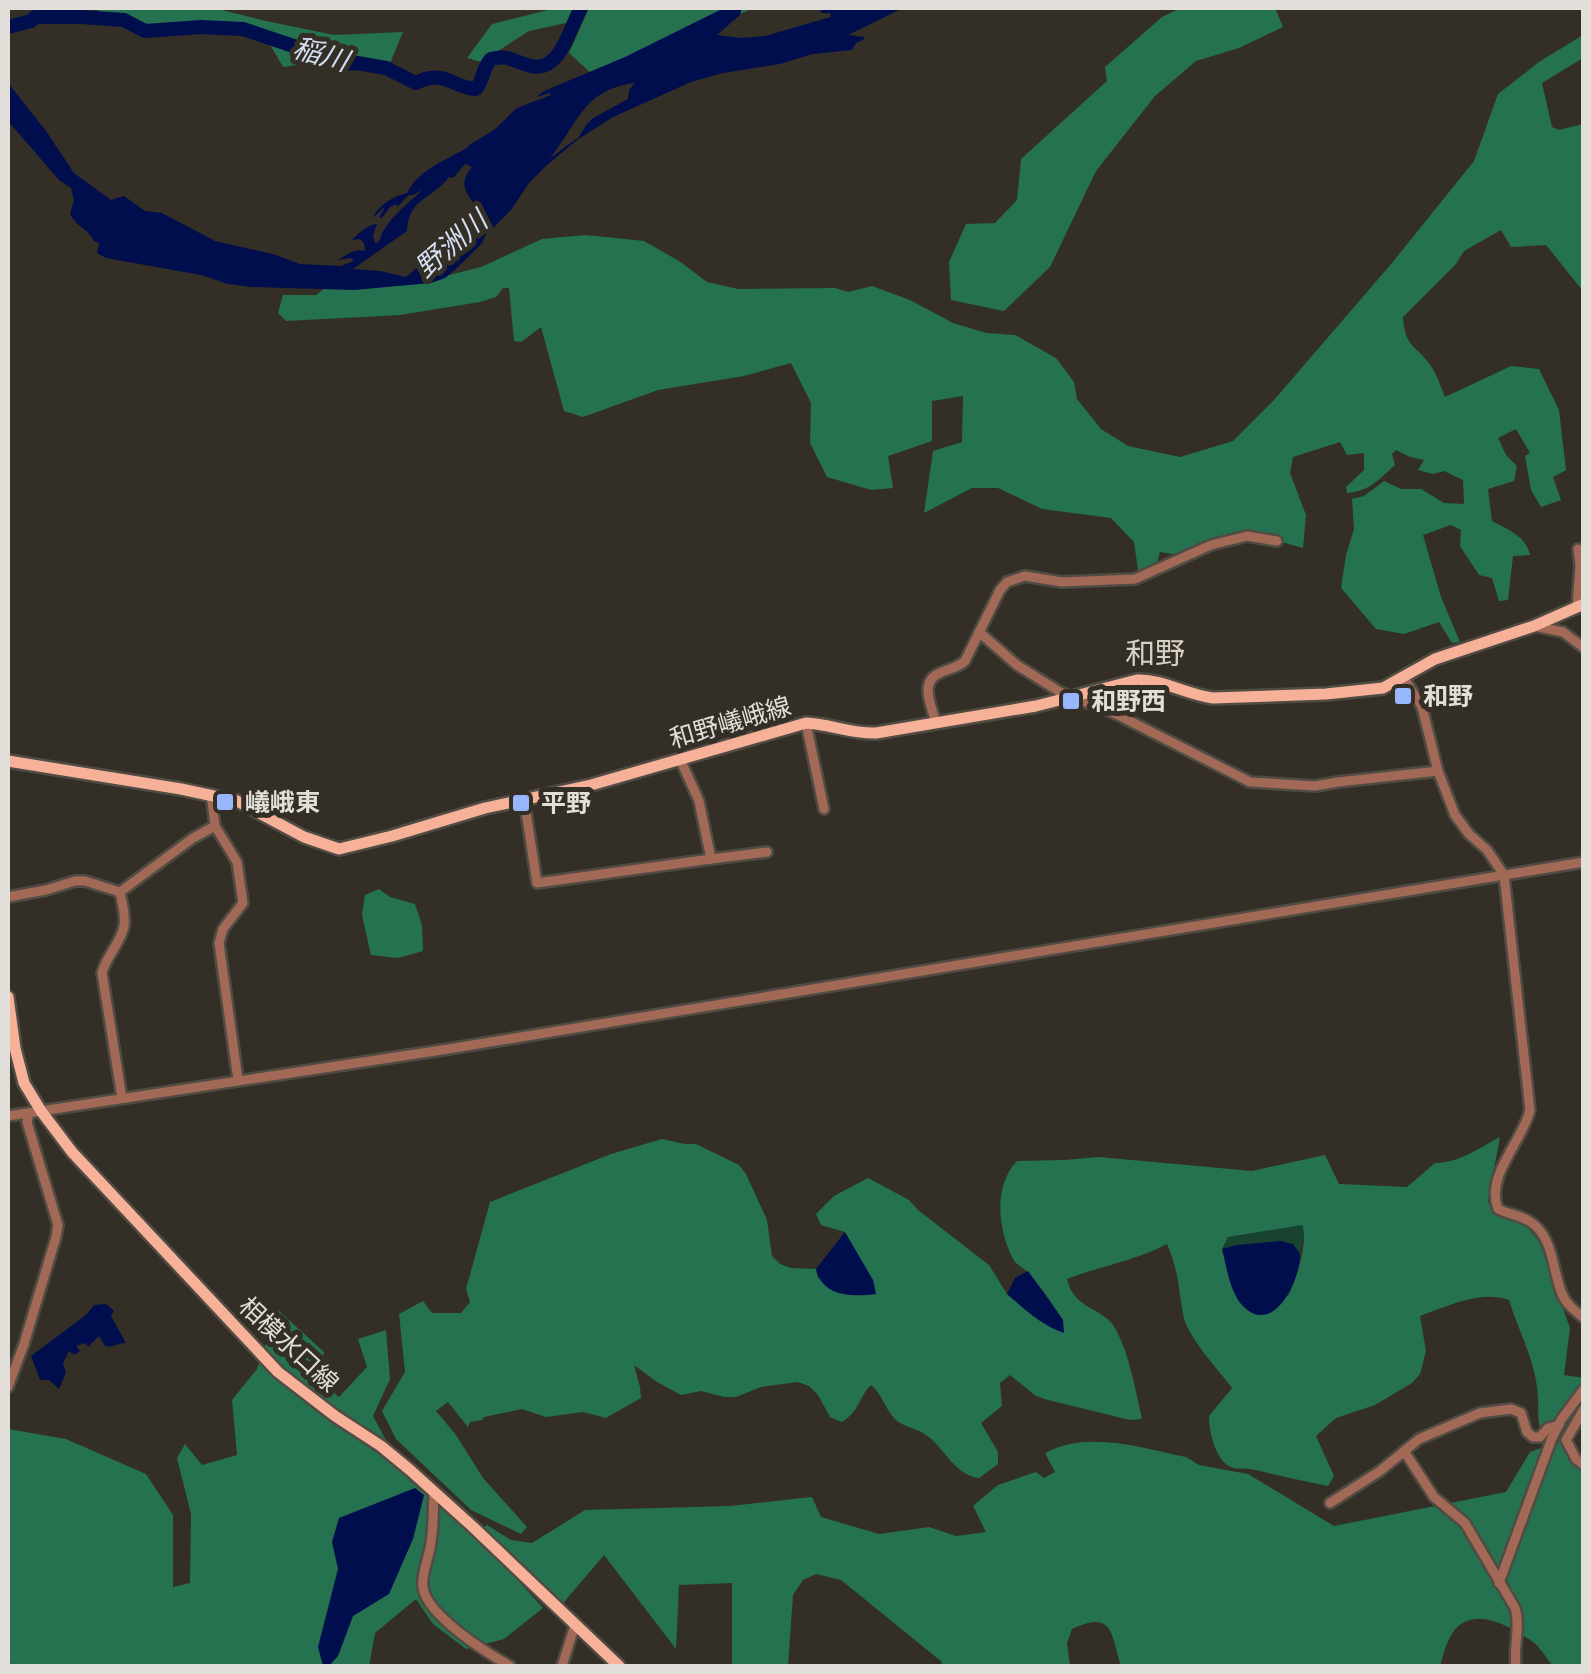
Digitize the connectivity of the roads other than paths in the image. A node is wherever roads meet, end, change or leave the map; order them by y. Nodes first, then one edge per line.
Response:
1 (1277, 542) dead end
2 (1578, 549) dead end
3 (1580, 606) edge
4 (1534, 626) junction
5 (979, 632) junction
6 (1584, 648) edge
7 (1404, 678) junction
8 (1071, 696) junction
9 (806, 723) junction
10 (936, 723) junction
11 (680, 759) junction
12 (8, 761) edge
13 (1438, 771) junction
14 (209, 794) junction
15 (524, 799) junction
16 (824, 808) dead end
17 (215, 826) junction
18 (767, 852) dead end
19 (711, 859) junction
20 (1584, 862) edge
21 (1504, 875) junction
22 (120, 892) junction
23 (8, 897) edge
24 (8, 997) edge
25 (238, 1080) junction
26 (122, 1098) junction
27 (35, 1112) junction
28 (8, 1116) edge
29 (1584, 1318) edge
30 (8, 1387) edge
31 (1584, 1390) edge
32 (1584, 1409) edge
33 (1559, 1425) junction
34 (1404, 1451) junction
35 (1584, 1464) edge
36 (434, 1492) junction
37 (1330, 1503) dead end
38 (1499, 1583) junction
39 (575, 1625) junction
40 (510, 1666) edge
41 (562, 1666) edge
42 (619, 1666) edge
43 (1516, 1666) edge

1 - 5 street
2 - 3 street
3 - 4 main road, 和野嶬峨線
4 - 6 street
4 - 7 main road, 和野嶬峨線
5 - 8 street
5 - 10 street
7 - 8 main road, 和野嶬峨線
7 - 13 street
8 - 10 main road, 和野嶬峨線
8 - 13 street
9 - 10 main road, 和野嶬峨線
9 - 11 main road, 和野嶬峨線
9 - 16 street
11 - 15 main road, 和野嶬峨線
11 - 19 street
12 - 14 main road, 和野嶬峨線
13 - 21 street
14 - 15 main road, 和野嶬峨線
14 - 17 street
15 - 19 street
17 - 22 street
17 - 25 street
18 - 19 street
20 - 21 street
21 - 25 street
21 - 29 street
22 - 23 street
22 - 26 street
24 - 27 main road, 相模水口線
25 - 26 street
26 - 27 street
27 - 28 street
27 - 30 street
27 - 36 main road, 相模水口線
31 - 33 street
32 - 35 street
33 - 34 street
33 - 38 street
34 - 37 street
34 - 38 street
36 - 39 main road, 相模水口線
36 - 40 street
38 - 43 street
39 - 41 street
39 - 42 main road, 相模水口線

